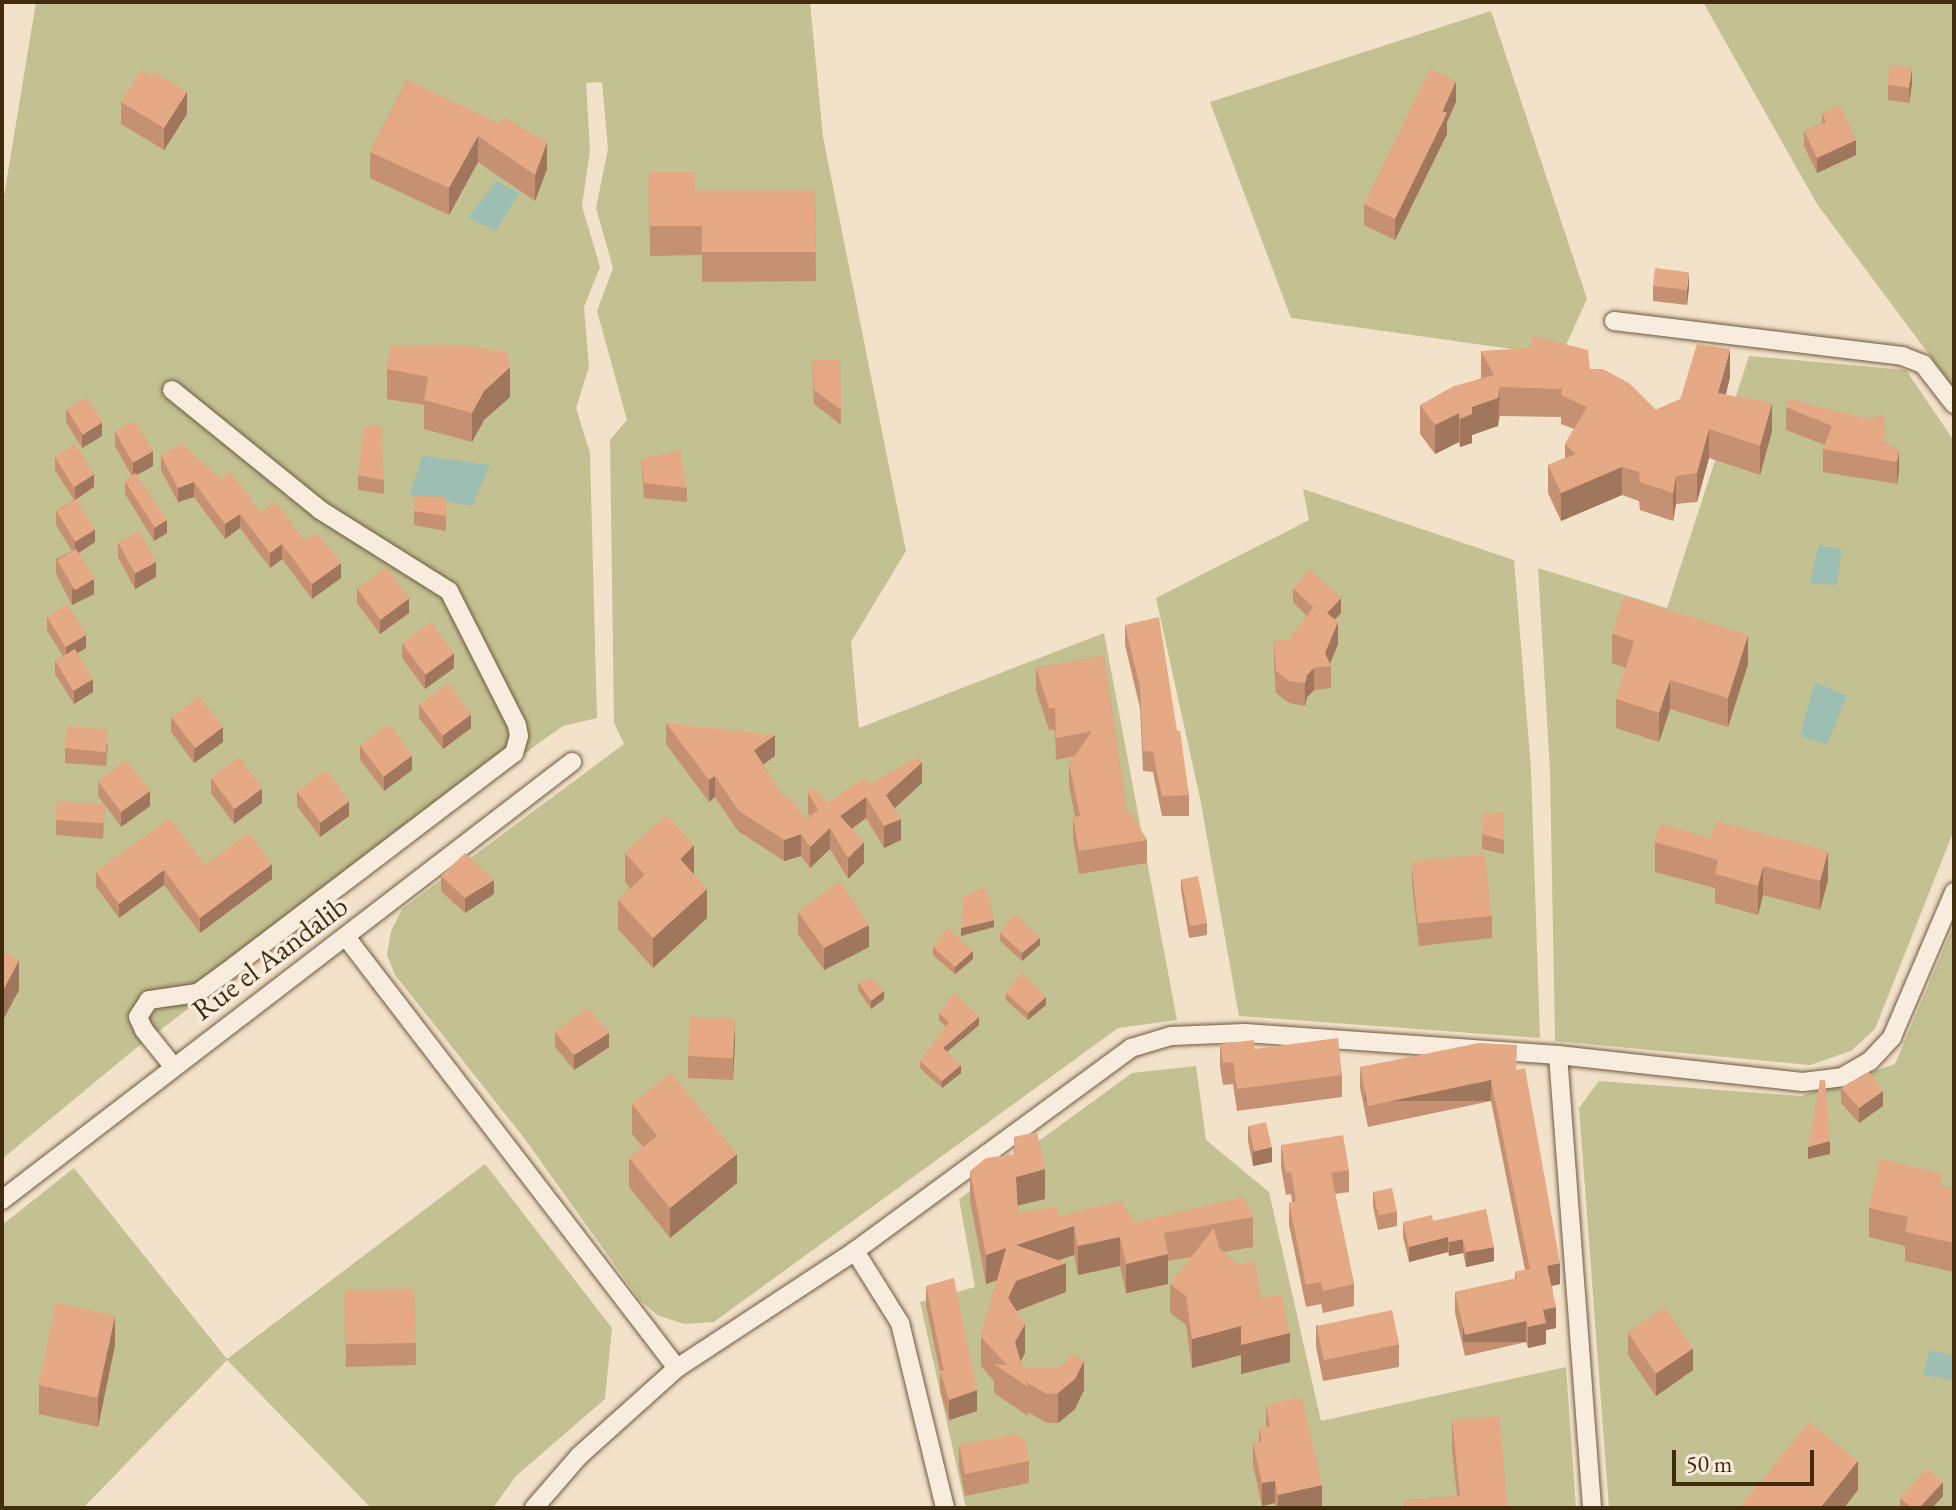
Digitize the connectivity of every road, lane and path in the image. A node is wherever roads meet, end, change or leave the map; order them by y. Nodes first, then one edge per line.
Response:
1 (1614, 321) dead end
2 (172, 390) dead end
3 (1954, 404) edge
4 (572, 762) dead end
5 (1954, 892) edge
6 (346, 937) junction
7 (1558, 1055) junction
8 (173, 1066) junction
9 (2, 1200) edge
10 (855, 1251) junction
11 (677, 1368) junction
12 (534, 1508) edge
13 (945, 1508) edge
14 (1592, 1508) edge

1 - 3 street
2 - 8 street
4 - 6 street, Rue el Aandalib
5 - 7 street
6 - 8 street, Rue el Aandalib
6 - 11 street
7 - 10 street
7 - 14 street
8 - 9 street, Rue el Aandalib
10 - 11 street
10 - 13 street
11 - 12 street

